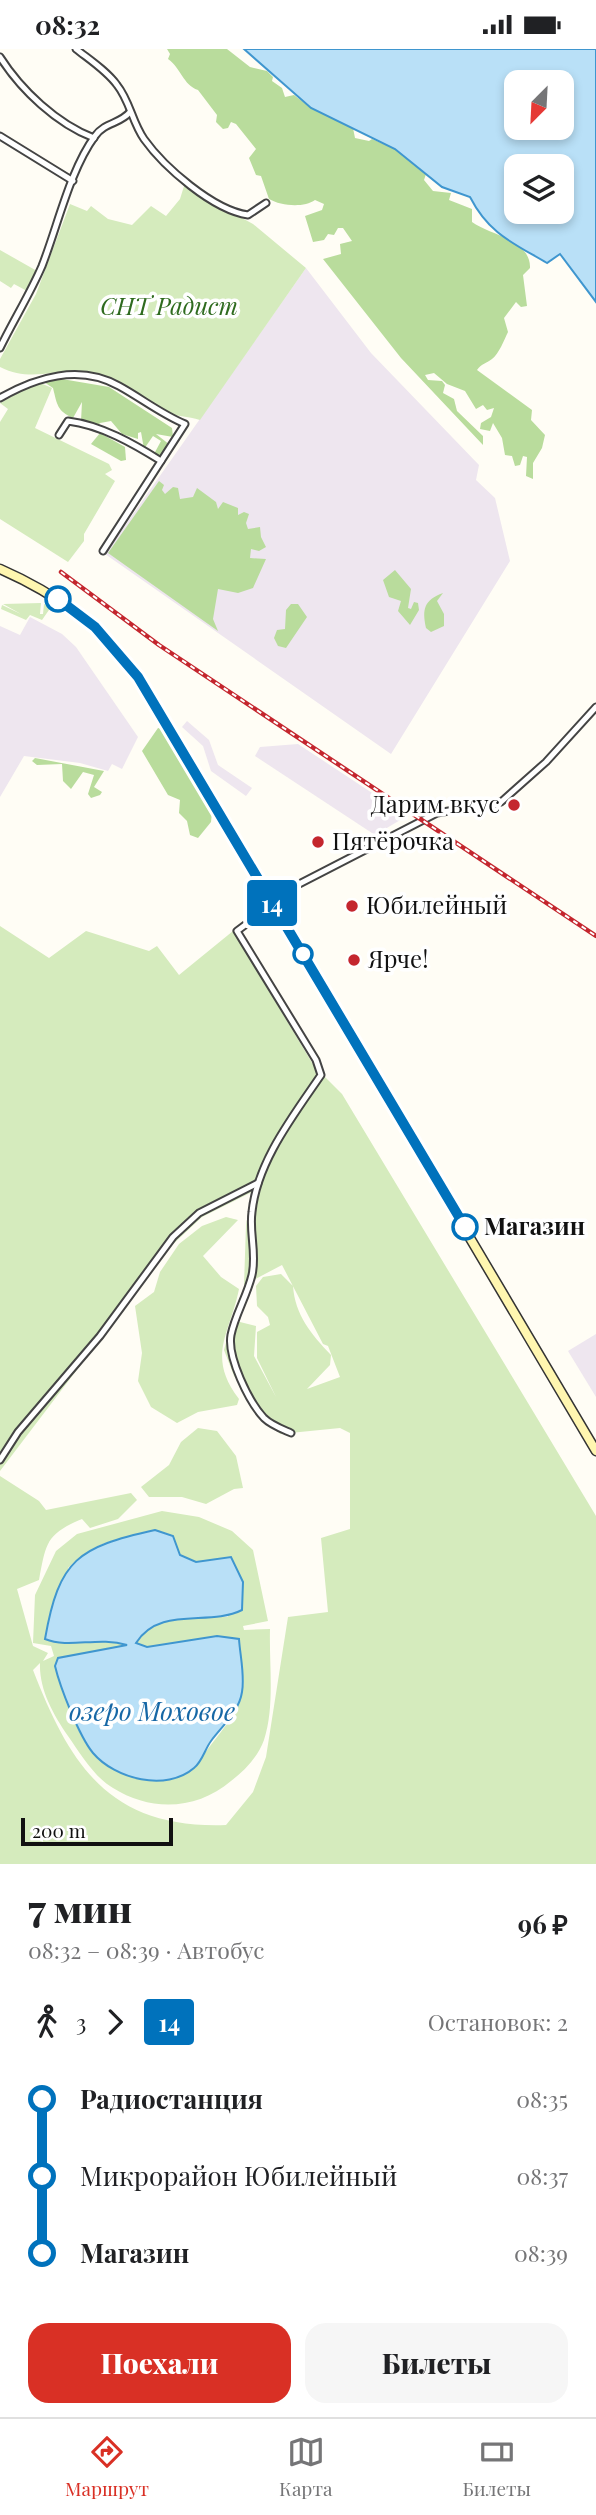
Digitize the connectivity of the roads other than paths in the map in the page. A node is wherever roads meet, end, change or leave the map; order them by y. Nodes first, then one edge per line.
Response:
1 (76, 49) edge
2 (0, 57) edge
3 (130, 112) junction
4 (0, 137) edge
5 (94, 138) junction
6 (73, 181) junction
7 (266, 203) dead end
8 (0, 348) edge
9 (0, 398) edge
10 (58, 435) dead end
11 (161, 461) junction
12 (103, 551) dead end
13 (0, 569) edge
14 (596, 707) edge
15 (271, 902) junction
16 (258, 1183) junction
17 (291, 1433) dead end
18 (596, 1451) edge
19 (0, 1460) edge

1 - 3 street
2 - 5 street
3 - 5 street
3 - 7 street
4 - 6 street
5 - 6 street
6 - 8 street
9 - 11 street
10 - 11 street
11 - 12 street
13 - 15 street
14 - 15 street
15 - 16 street
15 - 18 street
16 - 17 street
16 - 19 street

